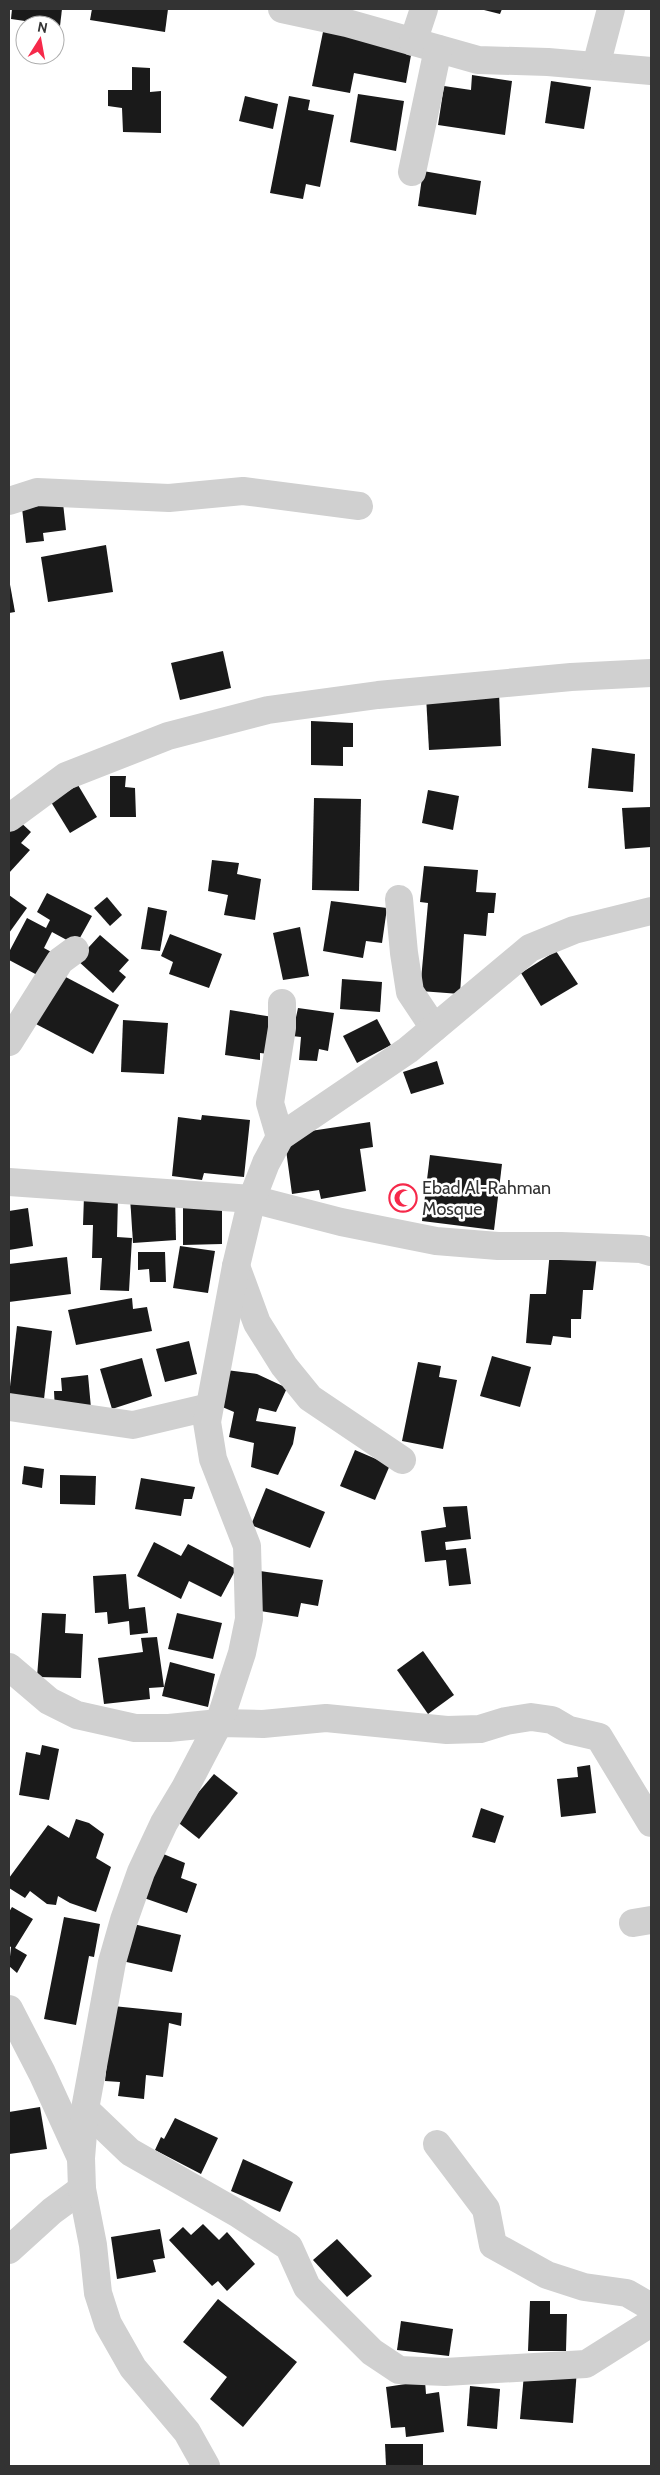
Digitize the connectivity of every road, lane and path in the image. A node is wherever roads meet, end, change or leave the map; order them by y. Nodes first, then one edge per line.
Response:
1 (282, 9) edge
2 (424, 9) edge
3 (611, 9) edge
4 (425, 45) junction
5 (596, 66) junction
6 (651, 71) edge
7 (412, 172) dead end
8 (9, 501) edge
9 (359, 506) dead end
10 (651, 673) edge
11 (9, 818) edge
12 (399, 899) dead end
13 (651, 910) edge
14 (75, 950) dead end
15 (282, 1003) dead end
16 (434, 1028) junction
17 (9, 1042) edge
18 (280, 1137) junction
19 (9, 1182) edge
20 (252, 1199) junction
21 (651, 1252) edge
22 (236, 1266) junction
23 (9, 1407) edge
24 (209, 1407) junction
25 (402, 1460) dead end
26 (9, 1667) edge
27 (219, 1723) junction
28 (651, 1823) edge
29 (9, 2009) edge
30 (85, 2109) junction
31 (437, 2144) dead end
32 (81, 2158) junction
33 (82, 2189) junction
34 (13, 2238) edge
35 (651, 2307) edge
36 (651, 2323) edge
37 (206, 2466) edge

1 - 4 street
2 - 4 street
3 - 5 street
4 - 5 street
4 - 7 street
5 - 6 street
8 - 9 street
10 - 11 street
12 - 16 street
13 - 16 street
14 - 17 street
15 - 18 street
16 - 18 street
18 - 20 street
19 - 20 street
20 - 21 street
20 - 22 street
22 - 24 street
22 - 25 street
23 - 24 street
24 - 27 street
26 - 27 street
27 - 28 street
27 - 30 street
29 - 32 street
30 - 32 street
30 - 36 street
31 - 35 street
32 - 33 street
33 - 34 street
33 - 37 street

